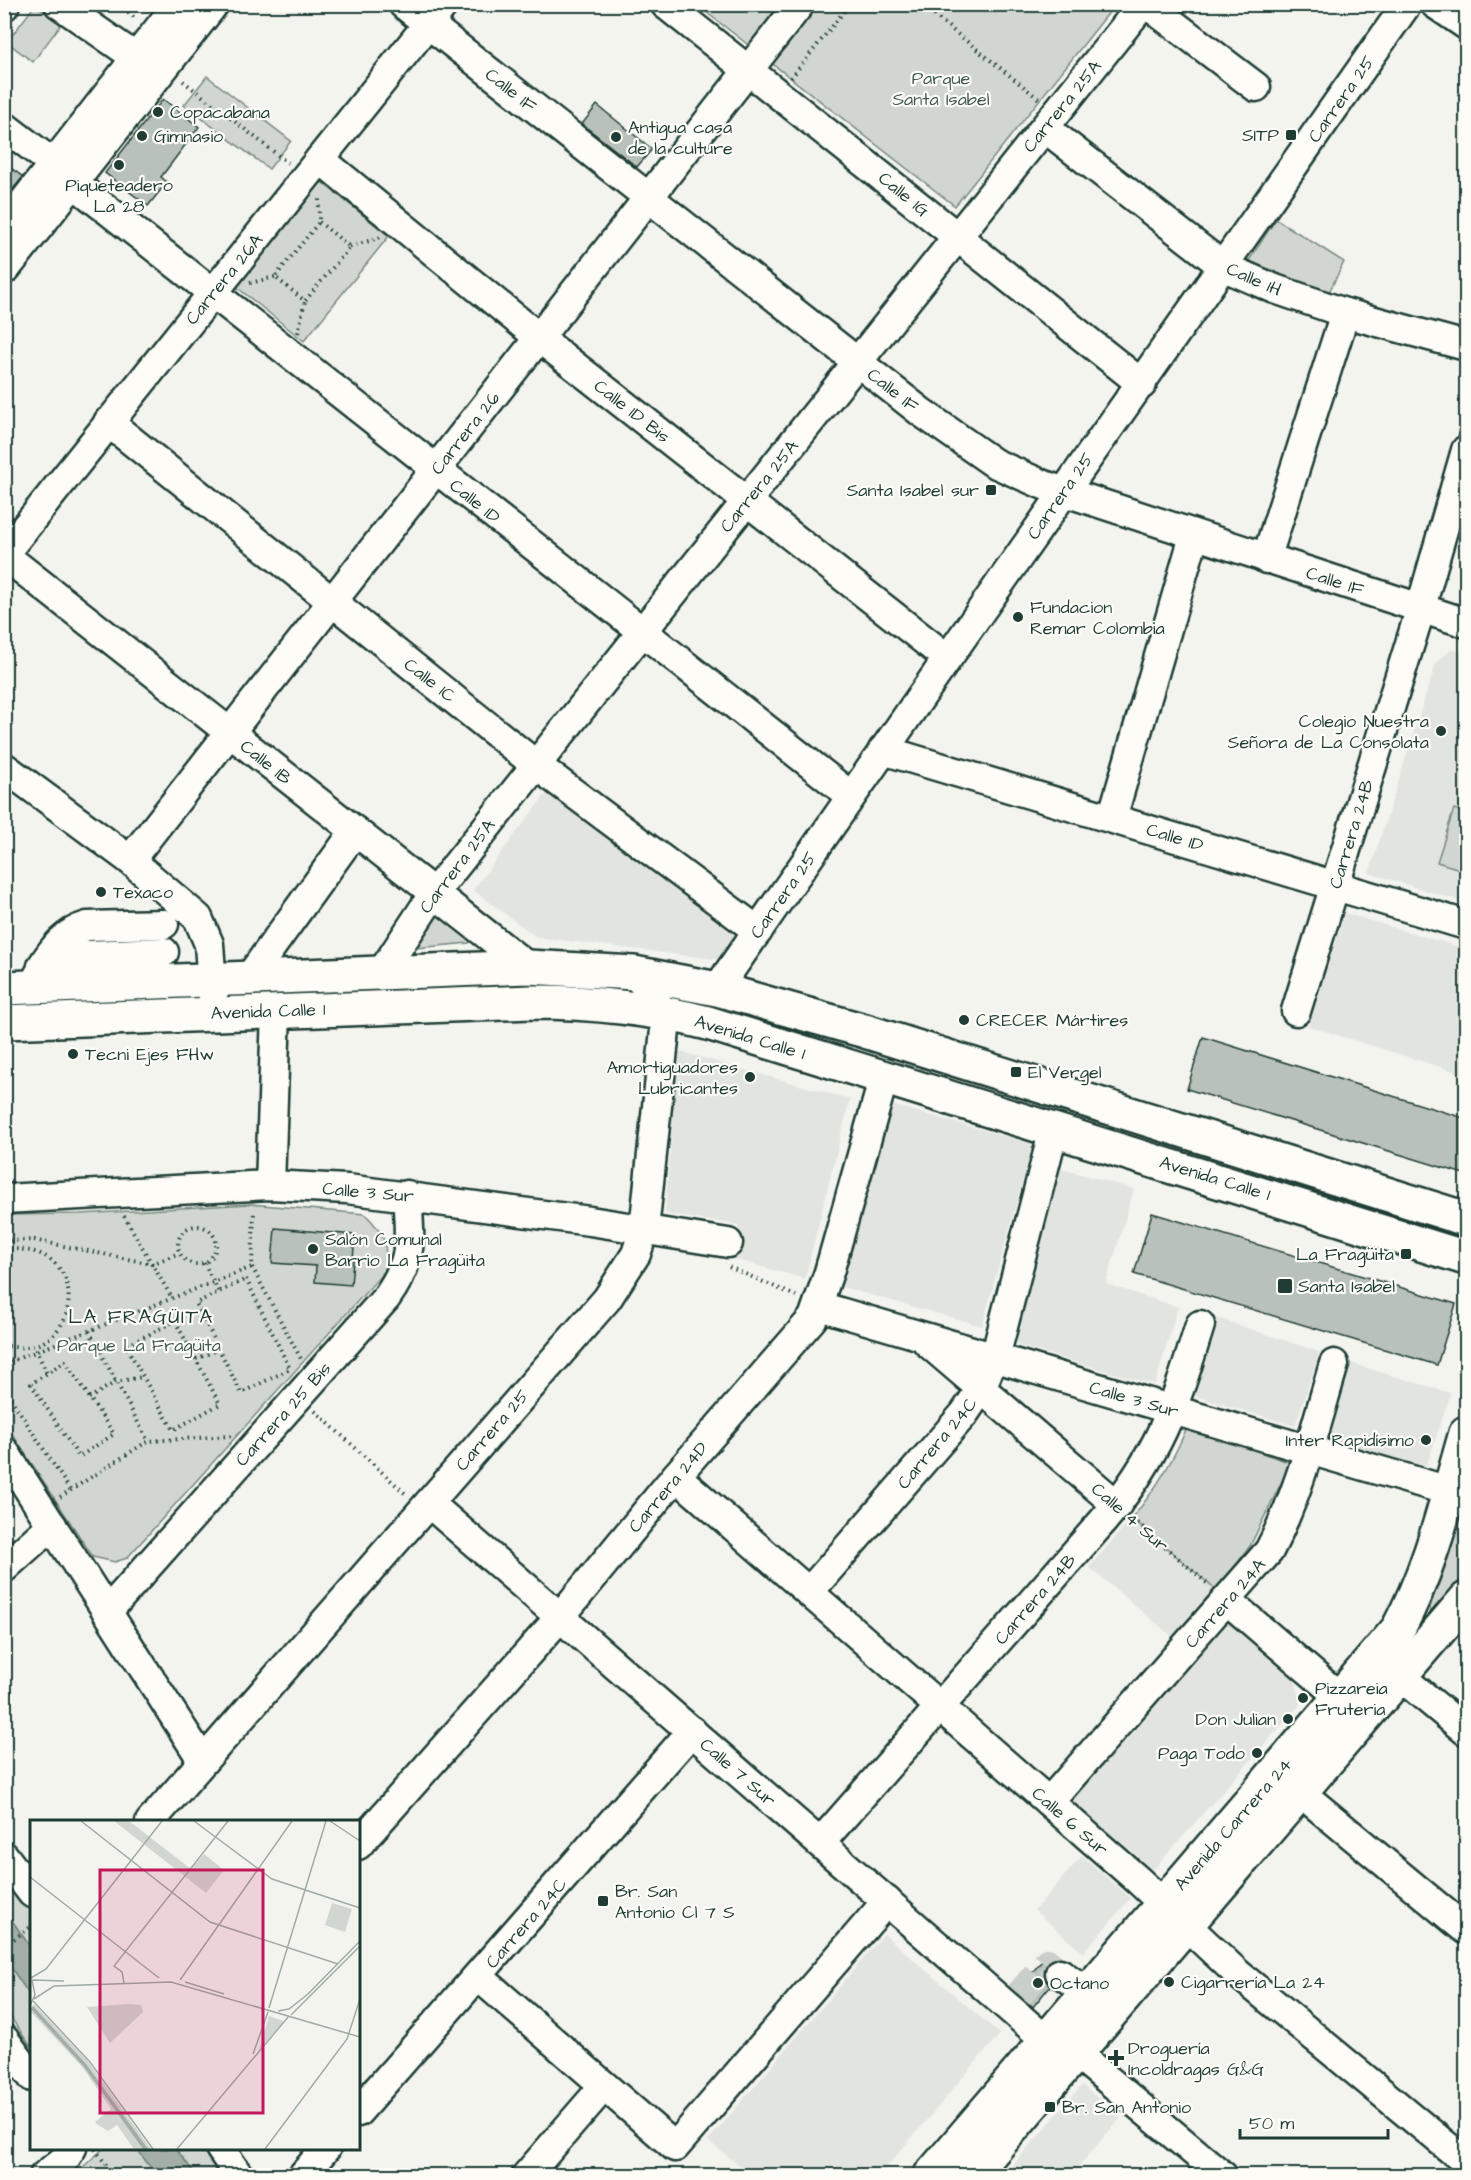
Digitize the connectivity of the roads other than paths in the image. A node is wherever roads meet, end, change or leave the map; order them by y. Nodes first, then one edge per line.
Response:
1 (59, 4) edge
2 (181, 4) edge
3 (211, 4) edge
4 (403, 4) edge
5 (665, 4) edge
6 (800, 4) edge
7 (1145, 4) edge
8 (1407, 4) edge
9 (1435, 4) edge
10 (436, 14) edge
11 (1467, 26) edge
12 (151, 63) junction
13 (749, 71) junction
14 (1256, 87) dead end
15 (1051, 120) junction
16 (4, 126) edge
17 (313, 168) junction
18 (63, 174) junction
19 (649, 199) junction
20 (4, 230) edge
21 (958, 237) junction
22 (4, 267) edge
23 (1224, 267) junction
24 (212, 293) junction
25 (1345, 313) junction
26 (540, 338) junction
27 (1467, 346) edge
28 (858, 363) junction
29 (1142, 384) junction
30 (108, 422) junction
31 (1467, 450) edge
32 (436, 469) junction
33 (1062, 492) junction
34 (747, 501) junction
35 (1194, 536) junction
36 (4, 555) edge
37 (1266, 558) junction
38 (331, 603) junction
39 (1420, 609) junction
40 (1467, 623) edge
41 (642, 633) junction
42 (947, 658) junction
43 (230, 732) junction
44 (883, 750) junction
45 (536, 765) junction
46 (4, 766) edge
47 (851, 796) junction
48 (1112, 818) junction
49 (355, 831) junction
50 (130, 861) junction
51 (1335, 884) junction
52 (434, 893) junction
53 (173, 897) junction
54 (164, 924) junction
55 (1467, 925) edge
56 (758, 931) junction
57 (528, 966) junction
58 (165, 967) junction
59 (382, 972) junction
60 (634, 973) junction
61 (249, 978) junction
62 (213, 979) junction
63 (20, 982) edge
64 (717, 989) junction
65 (276, 1011) junction
66 (1296, 1011) dead end
67 (662, 1012) junction
68 (214, 1013) junction
69 (4, 1022) edge
70 (884, 1077) junction
71 (1054, 1129) junction
72 (263, 1186) junction
73 (407, 1195) junction
74 (4, 1199) edge
75 (1467, 1219) edge
76 (644, 1230) junction
77 (728, 1243) dead end
78 (1467, 1258) edge
79 (819, 1306) junction
80 (1200, 1325) dead end
81 (919, 1335) junction
82 (994, 1358) junction
83 (1334, 1364) dead end
84 (981, 1389) junction
85 (1173, 1410) junction
86 (1467, 1433) edge
87 (1308, 1450) junction
88 (4, 1451) edge
89 (676, 1476) junction
90 (1449, 1491) junction
91 (1117, 1505) junction
92 (426, 1506) junction
93 (47, 1516) junction
94 (4, 1568) edge
95 (809, 1592) junction
96 (1467, 1599) edge
97 (1228, 1601) junction
98 (108, 1612) junction
99 (560, 1617) junction
100 (1401, 1677) junction
101 (1341, 1698) junction
102 (940, 1707) junction
103 (692, 1731) junction
104 (1467, 1731) edge
105 (203, 1761) junction
106 (1301, 1793) junction
107 (1049, 1802) junction
108 (151, 1820) edge
109 (360, 1843) edge
110 (820, 1843) junction
111 (4, 1856) edge
112 (30, 1890) edge
113 (887, 1901) junction
114 (1175, 1916) junction
115 (1467, 1930) edge
116 (479, 1977) junction
117 (4, 2039) edge
118 (1062, 2047) junction
119 (30, 2073) edge
120 (604, 2086) junction
121 (360, 2110) edge
122 (71, 2150) edge
123 (221, 2150) edge
124 (324, 2150) edge
125 (1467, 2162) edge
126 (536, 2172) edge
127 (44, 2175) edge
128 (239, 2175) edge
129 (302, 2175) edge
130 (930, 2175) edge
131 (971, 2175) edge
132 (1223, 2175) edge

1 - 12 street
2 - 12 main road
3 - 12 main road
4 - 10 street, Calle 1F
5 - 13 street, Calle 1G
6 - 13 street, Carrera 26
7 - 14 street
7 - 15 street, Carrera 25A
8 - 23 street, Carrera 25
9 - 11 street
10 - 17 street, Carrera 26A
10 - 19 street, Calle 1F
12 - 18 main road
13 - 19 street, Carrera 26
13 - 21 street, Calle 1G
15 - 21 street, Carrera 25A
15 - 23 street, Calle 1H
16 - 18 street, Calle 1D
17 - 24 street, Carrera 26A
17 - 26 street, Calle 1D Bis
18 - 20 main road
18 - 22 main road
18 - 24 street, Calle 1D
19 - 26 street, Carrera 26
19 - 28 street, Calle 1F
21 - 28 street, Carrera 25A
21 - 29 street, Calle 1G
23 - 25 street, Calle 1H
23 - 29 street, Carrera 25
24 - 30 street, Carrera 26A
24 - 32 street, Calle 1D
25 - 27 street, Calle 1H
25 - 37 street
26 - 32 street, Carrera 26
26 - 34 street, Calle 1D Bis
28 - 33 street, Calle 1F
28 - 34 street, Carrera 25A
29 - 33 street, Carrera 25
30 - 36 street, Carrera 26A
30 - 38 street, Calle 1C
31 - 39 street, Carrera 24B
32 - 38 street, Carrera 26
32 - 41 street, Calle 1D
33 - 35 street, Calle 1F
33 - 42 street, Carrera 25
34 - 41 street, Carrera 25A
34 - 42 street, Calle 1D Bis
35 - 37 street, Calle 1F
35 - 48 street
36 - 43 street, Calle 1B
37 - 39 street, Calle 1F
38 - 43 street, Carrera 26
38 - 45 street, Calle 1C
39 - 40 street, Calle 1F
39 - 51 street, Carrera 24B
41 - 45 street, Carrera 25A
41 - 47 street, Calle 1D
42 - 44 street, Carrera 25
43 - 49 street, Calle 1B
43 - 50 street, Carrera 26
44 - 47 street, Carrera 25
44 - 48 street, Calle 1D
45 - 52 street, Carrera 25A
45 - 56 street, Calle 1C
46 - 50 street
47 - 56 street, Carrera 25
48 - 51 street, Calle 1D
49 - 52 street, Calle 1B
49 - 61 street
50 - 53 street
51 - 55 street, Calle 1D
51 - 66 street, Carrera 24B
52 - 57 street, Calle 1B
52 - 59 street, Carrera 25A
53 - 54 street
53 - 62 street
54 - 58 street
54 - 63 street
56 - 64 street, Carrera 25
57 - 59 main road, Avenida Calle 1
57 - 60 main road, Avenida Calle 1
58 - 62 main road, Avenida Calle 1
58 - 63 main road, Avenida Calle 1
59 - 61 main road, Avenida Calle 1
60 - 64 main road, Avenida Calle 1
60 - 67 street, Carrera 25
61 - 62 main road, Avenida Calle 1
62 - 68 street
64 - 75 main road, Avenida Calle 1
65 - 67 main road, Avenida Calle 1
65 - 68 main road, Avenida Calle 1
65 - 72 street
67 - 70 main road, Avenida Calle 1
67 - 76 street, Carrera 25
68 - 69 main road, Avenida Calle 1
70 - 71 main road, Avenida Calle 1
70 - 79 street, Carrera 24D
71 - 78 main road, Avenida Calle 1
71 - 82 street, Carrera 24C
72 - 73 street, Calle 3 Sur
72 - 74 street, Calle 3 Sur
73 - 76 street, Calle 3 Sur
73 - 98 street, Carrera 25 Bis
76 - 77 street, Calle 3 Sur
76 - 92 street, Carrera 25
79 - 81 street, Calle 3 Sur
79 - 89 street, Carrera 24D
80 - 85 street, Carrera 24B
81 - 82 street, Calle 3 Sur
81 - 84 street, Calle 4 Sur
82 - 84 street, Carrera 24C
82 - 85 street, Calle 3 Sur
83 - 87 street, Carrera 24A
84 - 91 street, Calle 4 Sur
84 - 95 street, Carrera 24C
85 - 87 street, Calle 3 Sur
85 - 91 street, Carrera 24B
86 - 90 main road, Avenida Carrera 24
87 - 90 street, Calle 3 Sur
87 - 97 street, Carrera 24A
88 - 93 street
89 - 95 street, Calle 6 Sur
89 - 99 street, Carrera 24D
90 - 101 main road, Avenida Carrera 24
91 - 102 street, Carrera 24B
92 - 99 street, Calle 7 Sur
92 - 105 street, Carrera 25
93 - 94 street
93 - 98 street
95 - 102 street, Calle 6 Sur
96 - 100 main road, Avenida Carrera 24
97 - 101 street
97 - 107 street, Carrera 24A
98 - 105 street
99 - 103 street, Calle 7 Sur
99 - 109 street, Carrera 24D
100 - 104 street
100 - 106 main road, Avenida Carrera 24
101 - 114 main road, Avenida Carrera 24
102 - 107 street, Calle 6 Sur
102 - 110 street, Carrera 24B
103 - 110 street, Calle 7 Sur
103 - 116 street, Carrera 24C
105 - 108 street, Carrera 25
106 - 114 main road, Avenida Carrera 24
106 - 115 street
107 - 114 street, Calle 6 Sur
110 - 113 street, Calle 7 Sur
111 - 112 street
113 - 118 street, Calle 7 Sur
113 - 120 street
114 - 118 main road, Avenida Carrera 24
114 - 118 main road, Avenida Carrera 24
114 - 125 street, Calle 6 Sur
116 - 120 street
116 - 121 street, Carrera 24C
117 - 119 street
118 - 130 main road, Avenida Carrera 24
118 - 131 main road, Avenida Carrera 24
118 - 132 street, Calle 7 Sur
120 - 126 street
122 - 127 street
123 - 128 street
124 - 129 street

